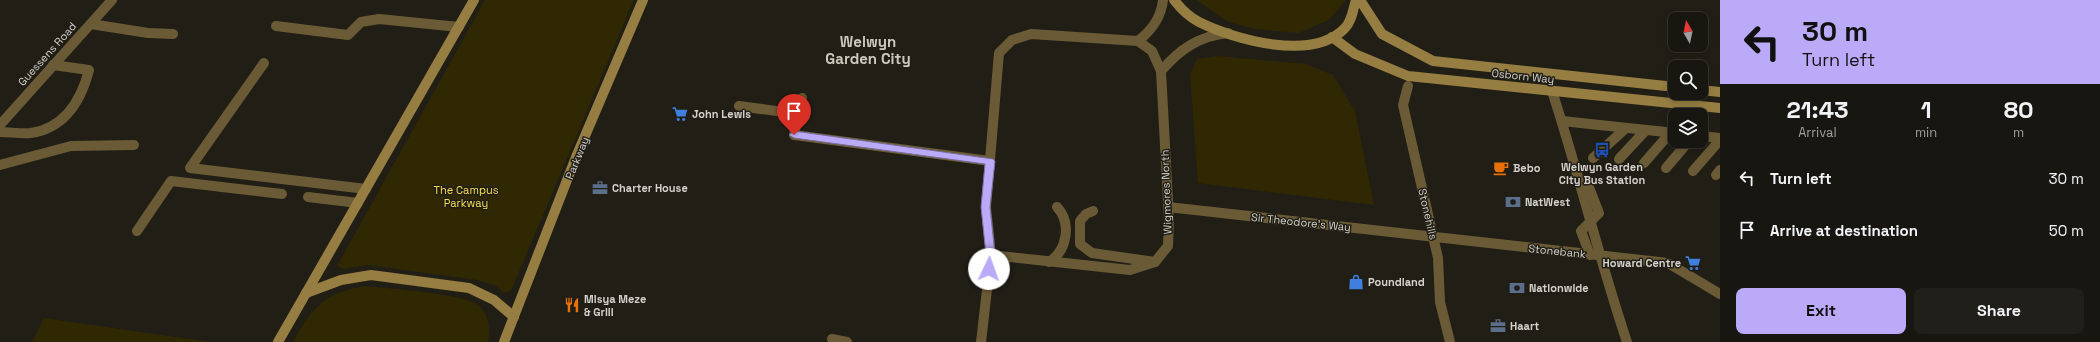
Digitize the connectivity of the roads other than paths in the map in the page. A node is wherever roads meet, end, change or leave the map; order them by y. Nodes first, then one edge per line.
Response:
1 (112, 0) edge
2 (474, 0) edge
3 (643, 0) edge
4 (1162, 0) edge
5 (1174, 0) edge
6 (1356, 0) edge
7 (1360, 0) edge
8 (91, 24) junction
9 (276, 26) dead end
10 (458, 27) junction
11 (1230, 33) junction
12 (173, 34) dead end
13 (1332, 37) junction
14 (1138, 41) junction
15 (264, 63) dead end
16 (53, 65) junction
17 (1161, 71) junction
18 (1408, 86) dead end
19 (1668, 86) edge
20 (1552, 91) junction
21 (1708, 91) edge
22 (1720, 92) edge
23 (802, 98) dead end
24 (739, 106) dead end
25 (1720, 108) edge
26 (799, 114) junction
27 (1562, 121) junction
28 (0, 125) edge
29 (1626, 128) junction
30 (1646, 130) junction
31 (0, 132) edge
32 (1668, 132) edge
33 (1708, 137) edge
34 (1668, 138) edge
35 (1720, 139) edge
36 (134, 145) dead end
37 (1683, 148) edge
38 (1593, 158) dead end
39 (1619, 159) dead end
40 (990, 161) junction
41 (1644, 163) dead end
42 (0, 165) edge
43 (1666, 168) dead end
44 (1693, 171) dead end
45 (1587, 182) dead end
46 (366, 189) junction
47 (282, 194) dead end
48 (308, 197) dead end
49 (358, 203) junction
50 (1057, 206) dead end
51 (1168, 207) junction
52 (1093, 211) dead end
53 (1592, 221) junction
54 (137, 231) dead end
55 (1433, 237) junction
56 (990, 255) junction
57 (1590, 255) junction
58 (1601, 256) junction
59 (1049, 262) junction
60 (1155, 262) junction
61 (306, 294) junction
62 (1720, 294) edge
63 (514, 317) junction
64 (832, 339) dead end
65 (278, 342) edge
66 (504, 342) edge
67 (847, 342) edge
68 (981, 342) edge
69 (1450, 342) edge
70 (1627, 342) edge

1 - 8 street, Guessens Road
2 - 10 street
3 - 63 street, Parkway
4 - 14 street
5 - 11 street
6 - 13 street
7 - 19 street, Osborn Way
8 - 12 street
8 - 16 street, Guessens Road
9 - 10 street
10 - 46 street
11 - 13 street
11 - 17 street
13 - 20 street, Osborn Way
14 - 17 street, Wigmores North
14 - 40 street
15 - 46 street
16 - 28 street, Guessens Road
16 - 31 street
17 - 51 street, Wigmores North
18 - 55 street, Stonehills
20 - 25 street, Osborn Way
20 - 27 street
21 - 22 street
23 - 26 street
24 - 26 street
26 - 40 street
27 - 29 street
27 - 53 street
29 - 30 street
29 - 38 street
30 - 32 street
30 - 39 street
33 - 35 street
34 - 41 street
35 - 44 street
36 - 42 street
37 - 43 street
40 - 56 street
45 - 53 street
46 - 49 street
47 - 54 street
48 - 49 street
49 - 61 street
50 - 59 street
51 - 55 street, Sir Theodore's Way
51 - 60 street, Wigmores North
52 - 60 street
53 - 57 street
53 - 58 street
55 - 57 street, Stonebank
55 - 69 street, Stonehills
56 - 59 street
56 - 68 street
57 - 58 street, Stonebank
58 - 62 street, Stonebank
58 - 70 street
59 - 60 street
61 - 63 street
61 - 65 street
63 - 66 street, Parkway
64 - 67 street

